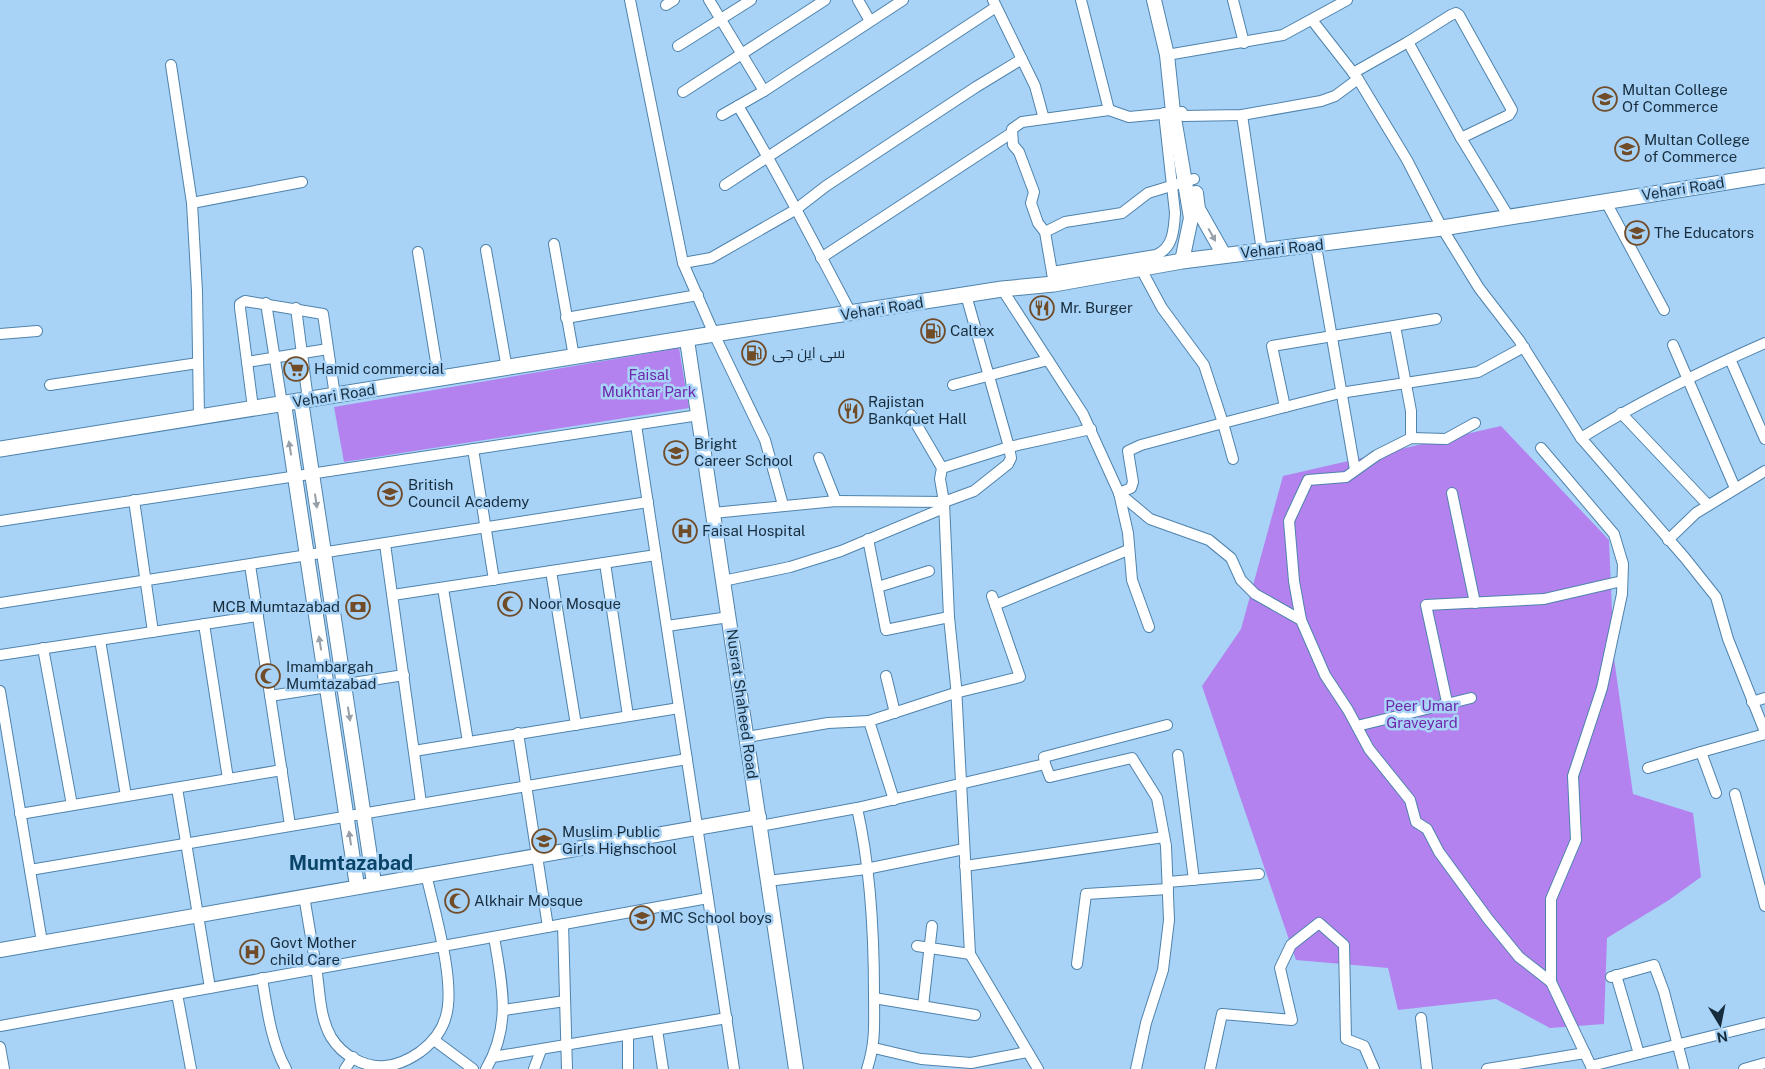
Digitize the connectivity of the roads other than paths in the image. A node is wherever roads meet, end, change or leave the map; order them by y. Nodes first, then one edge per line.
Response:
1 (630, 0) edge
2 (709, 0) edge
3 (751, 0) edge
4 (825, 0) edge
5 (858, 0) edge
6 (902, 0) edge
7 (1081, 0) edge
8 (1154, 0) edge
9 (1163, 0) edge
10 (1234, 0) edge
11 (1347, 0) edge
12 (994, 3) edge
13 (720, 20) junction
14 (1312, 20) junction
15 (870, 21) junction
16 (1408, 42) junction
17 (1244, 43) junction
18 (678, 46) dead end
19 (743, 54) junction
20 (1171, 54) junction
21 (1022, 60) junction
22 (171, 64) dead end
23 (1355, 76) junction
24 (764, 91) junction
25 (683, 92) dead end
26 (738, 106) junction
27 (1109, 110) junction
28 (1176, 113) junction
29 (722, 115) dead end
30 (1242, 115) junction
31 (1044, 119) junction
32 (1010, 134) junction
33 (1461, 138) junction
34 (768, 156) junction
35 (1765, 176) edge
36 (1190, 180) junction
37 (302, 182) dead end
38 (725, 184) dead end
39 (1170, 186) junction
40 (1606, 202) junction
41 (192, 203) junction
42 (795, 210) junction
43 (1509, 217) junction
44 (1442, 228) junction
45 (1045, 232) junction
46 (554, 244) dead end
47 (1316, 246) junction
48 (486, 250) dead end
49 (1262, 251) junction
50 (418, 252) dead end
51 (1224, 255) junction
52 (821, 258) junction
53 (1182, 261) junction
54 (683, 263) junction
55 (1141, 269) junction
56 (1053, 278) junction
57 (1002, 289) junction
58 (698, 295) junction
59 (966, 295) junction
60 (266, 303) junction
61 (296, 308) junction
62 (1664, 310) dead end
63 (851, 314) junction
64 (566, 318) junction
65 (1436, 319) dead end
66 (1395, 326) junction
67 (37, 331) dead end
68 (0, 334) edge
69 (714, 334) junction
70 (1330, 337) junction
71 (687, 340) junction
72 (1765, 343) edge
73 (1673, 345) dead end
74 (1524, 347) junction
75 (328, 349) junction
76 (302, 354) junction
77 (574, 357) junction
78 (274, 358) junction
79 (1730, 359) junction
80 (1048, 360) junction
81 (247, 362) junction
82 (198, 363) junction
83 (507, 368) junction
84 (990, 375) junction
85 (1687, 378) junction
86 (439, 380) junction
87 (1406, 383) junction
88 (50, 384) dead end
89 (953, 385) dead end
90 (1340, 394) junction
91 (335, 396) junction
92 (304, 400) junction
93 (283, 404) junction
94 (1285, 407) junction
95 (253, 408) junction
96 (1621, 413) junction
97 (699, 415) junction
98 (911, 415) dead end
99 (199, 417) junction
100 (1474, 422) dead end
101 (1224, 423) junction
102 (636, 424) junction
103 (1091, 430) junction
104 (1412, 438) junction
105 (1581, 438) junction
106 (1765, 439) edge
107 (1009, 447) junction
108 (1541, 448) dead end
109 (0, 449) edge
110 (473, 449) junction
111 (819, 458) dead end
112 (1233, 459) dead end
113 (942, 468) junction
114 (1355, 470) junction
115 (1765, 471) edge
116 (312, 473) junction
117 (294, 476) junction
118 (1735, 488) junction
119 (1119, 493) junction
120 (1452, 493) dead end
121 (134, 500) junction
122 (836, 501) junction
123 (648, 502) junction
124 (782, 505) junction
125 (944, 505) junction
126 (1708, 505) junction
127 (713, 513) junction
128 (0, 521) edge
129 (486, 527) junction
130 (868, 538) junction
131 (1668, 540) junction
132 (385, 544) junction
133 (1128, 550) junction
134 (323, 553) junction
135 (656, 555) junction
136 (306, 556) junction
137 (605, 562) junction
138 (250, 565) junction
139 (551, 571) junction
140 (929, 571) dead end
141 (494, 580) junction
142 (723, 581) junction
143 (1622, 581) junction
144 (146, 582) junction
145 (878, 587) junction
146 (443, 588) junction
147 (393, 595) junction
148 (0, 603) edge
149 (1475, 603) junction
150 (258, 616) junction
151 (729, 617) junction
152 (949, 617) junction
153 (1301, 620) junction
154 (204, 624) junction
155 (667, 626) junction
156 (1149, 627) dead end
157 (154, 632) junction
158 (100, 640) junction
159 (43, 648) junction
160 (0, 655) edge
161 (404, 675) junction
162 (886, 676) dead end
163 (344, 684) junction
164 (327, 686) junction
165 (0, 691) edge
166 (955, 693) junction
167 (270, 696) junction
168 (1471, 698) dead end
169 (1765, 698) edge
170 (1447, 702) junction
171 (1752, 702) junction
172 (679, 708) junction
173 (895, 713) junction
174 (628, 716) junction
175 (868, 721) junction
176 (576, 724) junction
177 (1167, 725) dead end
178 (1358, 726) junction
179 (3, 730) edge
180 (1765, 733) edge
181 (518, 734) junction
182 (747, 737) junction
183 (468, 742) junction
184 (414, 750) junction
185 (1701, 752) junction
186 (1178, 755) dead end
187 (687, 759) junction
188 (1045, 764) junction
189 (1648, 768) dead end
190 (282, 770) junction
191 (228, 779) junction
192 (960, 785) junction
193 (526, 786) junction
194 (176, 788) junction
195 (1716, 793) dead end
196 (1735, 794) dead end
197 (126, 796) junction
198 (894, 800) junction
199 (421, 803) junction
200 (72, 805) junction
201 (857, 808) junction
202 (364, 813) junction
203 (20, 814) junction
204 (347, 815) junction
205 (759, 821) junction
206 (290, 825) junction
207 (698, 828) junction
208 (1164, 837) junction
209 (186, 843) junction
210 (964, 849) junction
211 (537, 856) junction
212 (965, 866) junction
213 (866, 869) junction
214 (30, 870) junction
215 (426, 874) junction
216 (1259, 874) dead end
217 (1194, 880) junction
218 (768, 881) junction
219 (374, 883) junction
220 (1168, 885) junction
221 (357, 886) junction
222 (304, 896) junction
223 (708, 898) junction
224 (1765, 906) edge
225 (198, 915) junction
226 (564, 924) junction
227 (932, 926) dead end
228 (548, 927) junction
229 (494, 937) junction
230 (42, 942) junction
231 (441, 946) junction
232 (918, 946) dead end
233 (928, 948) junction
234 (0, 950) edge
235 (970, 954) junction
236 (1077, 964) dead end
237 (316, 969) junction
238 (262, 978) junction
239 (1551, 982) junction
240 (210, 988) junction
241 (177, 994) junction
242 (874, 998) junction
243 (565, 1001) junction
244 (923, 1006) junction
245 (504, 1010) junction
246 (975, 1016) dead end
247 (727, 1018) junction
248 (1420, 1018) dead end
249 (1765, 1023) edge
250 (0, 1026) edge
251 (657, 1030) junction
252 (628, 1035) junction
253 (434, 1040) junction
254 (1678, 1044) junction
255 (566, 1045) junction
256 (0, 1047) edge
257 (874, 1048) junction
258 (540, 1050) junction
259 (1027, 1052) junction
260 (1585, 1053) junction
261 (1639, 1054) junction
262 (353, 1057) junction
263 (493, 1058) junction
264 (1765, 1063) edge
265 (1544, 1064) edge
266 (1592, 1068) edge
267 (4, 1069) edge
268 (191, 1069) edge
269 (286, 1069) edge
270 (345, 1069) edge
271 (473, 1069) edge
272 (486, 1069) edge
273 (534, 1069) edge
274 (567, 1069) edge
275 (628, 1069) edge
276 (663, 1069) edge
277 (734, 1069) edge
278 (796, 1069) edge
279 (867, 1069) edge
280 (1038, 1069) edge
281 (1136, 1069) edge
282 (1210, 1069) edge
283 (1374, 1069) edge
284 (1427, 1069) edge
285 (1490, 1069) edge
286 (1684, 1069) edge
287 (1744, 1069) edge

1 - 54 street
2 - 13 street
3 - 13 street
4 - 19 street
5 - 15 street
6 - 15 street
7 - 27 street
8 - 20 street
9 - 20 street
10 - 17 street
11 - 14 street
12 - 21 street
12 - 34 street
13 - 18 street
13 - 19 street
14 - 17 street
14 - 23 street
15 - 24 street
16 - 23 street
16 - 33 street
16 - 33 street
17 - 20 street
19 - 24 street
19 - 25 street
20 - 28 street
21 - 31 street
21 - 42 street
22 - 41 street
23 - 30 street
23 - 44 street
24 - 26 street
26 - 29 street
26 - 34 street
27 - 28 street
27 - 31 street
28 - 30 street
28 - 36 street
28 - 39 street
30 - 49 street
31 - 32 street
32 - 45 street
32 - 52 street
33 - 43 street
34 - 38 street
34 - 42 street
35 - 40 main road, Vehari Road
36 - 39 street
36 -> 51 street
36 - 53 street
37 - 41 street
39 - 45 street
39 - 56 street
40 - 43 main road, Vehari Road
40 - 62 street
41 - 82 street
42 - 52 street
42 - 54 street
43 - 44 main road, Vehari Road
44 - 47 main road, Vehari Road
44 - 74 street
45 - 56 street
46 - 64 street
47 - 49 main road, Vehari Road
47 - 70 street
48 - 83 street
49 - 51 main road, Vehari Road
50 - 86 street
51 - 53 main road, Vehari Road
52 - 63 street
53 - 55 main road, Vehari Road
54 - 58 street
55 - 56 main road, Vehari Road
55 - 101 street
56 - 57 main road, Vehari Road
57 - 59 main road, Vehari Road
57 - 80 street
58 - 64 street
58 - 69 street
59 - 63 main road, Vehari Road
59 - 84 street
60 - 61 street
60 - 78 street
60 - 81 street
61 - 75 street
61 - 76 street
63 - 69 main road, Vehari Road
64 - 77 street
65 - 66 street
66 - 70 street
66 - 87 street
67 - 68 street
69 - 71 main road, Vehari Road
69 - 124 street
70 - 90 street
70 - 94 street
71 - 77 main road, Vehari Road
71 - 97 street, Nusrat Shaheed Road
72 - 79 street
73 - 85 street
74 - 87 street
74 - 105 street
75 - 76 street
75 - 91 street
76 - 78 street
76 - 92 street
77 - 83 main road, Vehari Road
78 - 81 street
78 - 93 street
79 - 85 street
79 - 106 street
80 - 84 street
80 - 103 street
81 - 95 street
82 - 88 street
82 - 99 street
83 - 86 main road, Vehari Road
84 - 89 street
84 - 107 street
85 - 96 street
85 - 118 street
86 - 91 main road, Vehari Road
87 - 90 street
87 - 104 street
90 - 94 street
90 - 114 street
91 - 92 main road, Vehari Road
92 - 93 main road, Vehari Road
92 - 116 street
93 - 95 main road, Vehari Road
117 -> 93 street
94 - 101 street
95 - 99 main road, Vehari Road
96 - 105 street
96 - 126 street
97 - 102 street
97 - 127 street, Nusrat Shaheed Road
98 - 113 street
99 - 109 main road, Vehari Road
100 - 104 street
101 - 112 street
101 - 119 street
102 - 110 street
102 - 123 street
103 - 107 street
103 - 119 street
104 - 114 street
105 - 131 street
107 - 113 street
107 - 125 street
108 - 143 street
110 - 116 street
110 - 129 street
111 - 122 street
113 - 125 street
114 - 153 street
115 - 118 street
116 - 117 street
116 -> 134 street
117 - 121 street
117 - 136 street
118 - 126 street
119 - 133 street
119 - 153 street
120 - 149 street
121 - 128 street
121 - 144 street
122 - 124 street
122 - 125 street
123 - 129 street
123 - 135 street
124 - 127 street
125 - 130 street
125 - 152 street
126 - 131 street
127 - 142 street, Nusrat Shaheed Road
129 - 132 street
129 - 141 street
130 - 142 street
130 - 145 street
131 - 171 street
132 - 134 street
132 - 147 street
133 - 156 street
133 - 166 street
134 - 136 street
134 - 163 street
135 - 137 street
135 - 155 street
136 - 138 street
164 -> 136 street
137 - 139 street
137 - 174 street
138 - 144 street
138 - 150 street
139 - 141 street
139 - 176 street
140 - 145 street
141 - 146 street
142 - 151 street, Nusrat Shaheed Road
143 - 149 street
143 - 239 street
144 - 148 street
144 - 157 street
145 - 152 street
146 - 147 street
146 - 183 street
147 - 161 street
149 - 170 street
150 - 154 street
150 - 167 street
151 - 155 street
151 - 182 street, Nusrat Shaheed Road
152 - 166 street
153 - 178 street
154 - 157 street
154 - 191 street
155 - 172 street
157 - 158 street
158 - 159 street
158 - 197 street
159 - 160 street
159 - 200 street
161 - 163 street
161 - 184 street
162 - 173 street
163 - 164 street
163 -> 202 street
164 - 167 street
164 - 204 street
165 - 179 street
166 - 173 street
166 - 192 street
167 - 190 street
168 - 170 street
169 - 171 street
170 - 178 street
171 - 180 street
172 - 174 street
172 - 187 street
173 - 175 street
174 - 176 street
175 - 182 street
175 - 198 street
176 - 181 street
177 - 188 street
178 - 239 street
179 - 203 street
180 - 185 street
181 - 183 street
181 - 193 street
182 - 205 street, Nusrat Shaheed Road
183 - 184 street
184 - 199 street
185 - 189 street
185 - 195 street
186 - 217 street
187 - 193 street
187 - 207 street
188 - 192 street
188 - 208 street
190 - 191 street
190 - 206 street
191 - 194 street
192 - 198 street
192 - 210 street
193 - 199 street
193 - 211 street
194 - 197 street
194 - 209 street
196 - 224 street
197 - 200 street
198 - 201 street
199 - 202 street
200 - 203 street
201 - 205 street
201 - 213 street
202 - 204 street
202 - 219 street
203 - 214 street
204 - 206 street
221 -> 204 street
205 - 207 street
205 - 218 street, Nusrat Shaheed Road
206 - 209 street
207 - 211 street
207 - 223 street
208 - 212 street
208 - 220 street
209 - 214 street
209 - 225 street
210 - 212 street
210 - 213 street
211 - 215 street
211 - 228 street
212 - 235 street
213 - 218 street
213 - 242 street
214 - 230 street
215 - 219 street
215 - 231 street
216 - 217 street
217 - 220 street
218 - 278 street, Nusrat Shaheed Road
219 - 221 street
220 - 236 street
220 - 281 street
221 - 222 street
222 - 225 street
222 - 237 street
223 - 226 street
223 - 247 street
225 - 230 street
225 - 240 street
226 - 228 street
226 - 243 street
227 - 233 street
228 - 229 street
229 - 231 street
229 - 245 street
230 - 234 street
231 - 237 street
231 - 253 street
232 - 233 street
233 - 235 street
233 - 244 street
235 - 259 street
237 - 238 street
237 - 262 street
238 - 240 street
238 - 269 street
239 - 260 street
240 - 241 street
241 - 250 street
241 - 268 street
242 - 244 street
242 - 257 street
243 - 245 street
243 - 255 street
244 - 246 street
245 - 263 street
247 - 251 street
247 - 277 street
248 - 284 street
249 - 254 street
251 - 252 street
251 - 276 street
252 - 255 street
252 - 275 street
253 - 262 street
253 - 271 street
254 - 261 street
254 - 261 street
254 - 286 street
255 - 258 street
255 - 274 street
256 - 267 street
257 - 259 street
257 - 279 street
258 - 263 street
258 - 273 street
259 - 280 street
260 - 265 street
260 - 266 street
261 - 266 street
262 - 270 street
263 - 272 street
264 - 287 street
265 - 285 street
282 - 283 street

